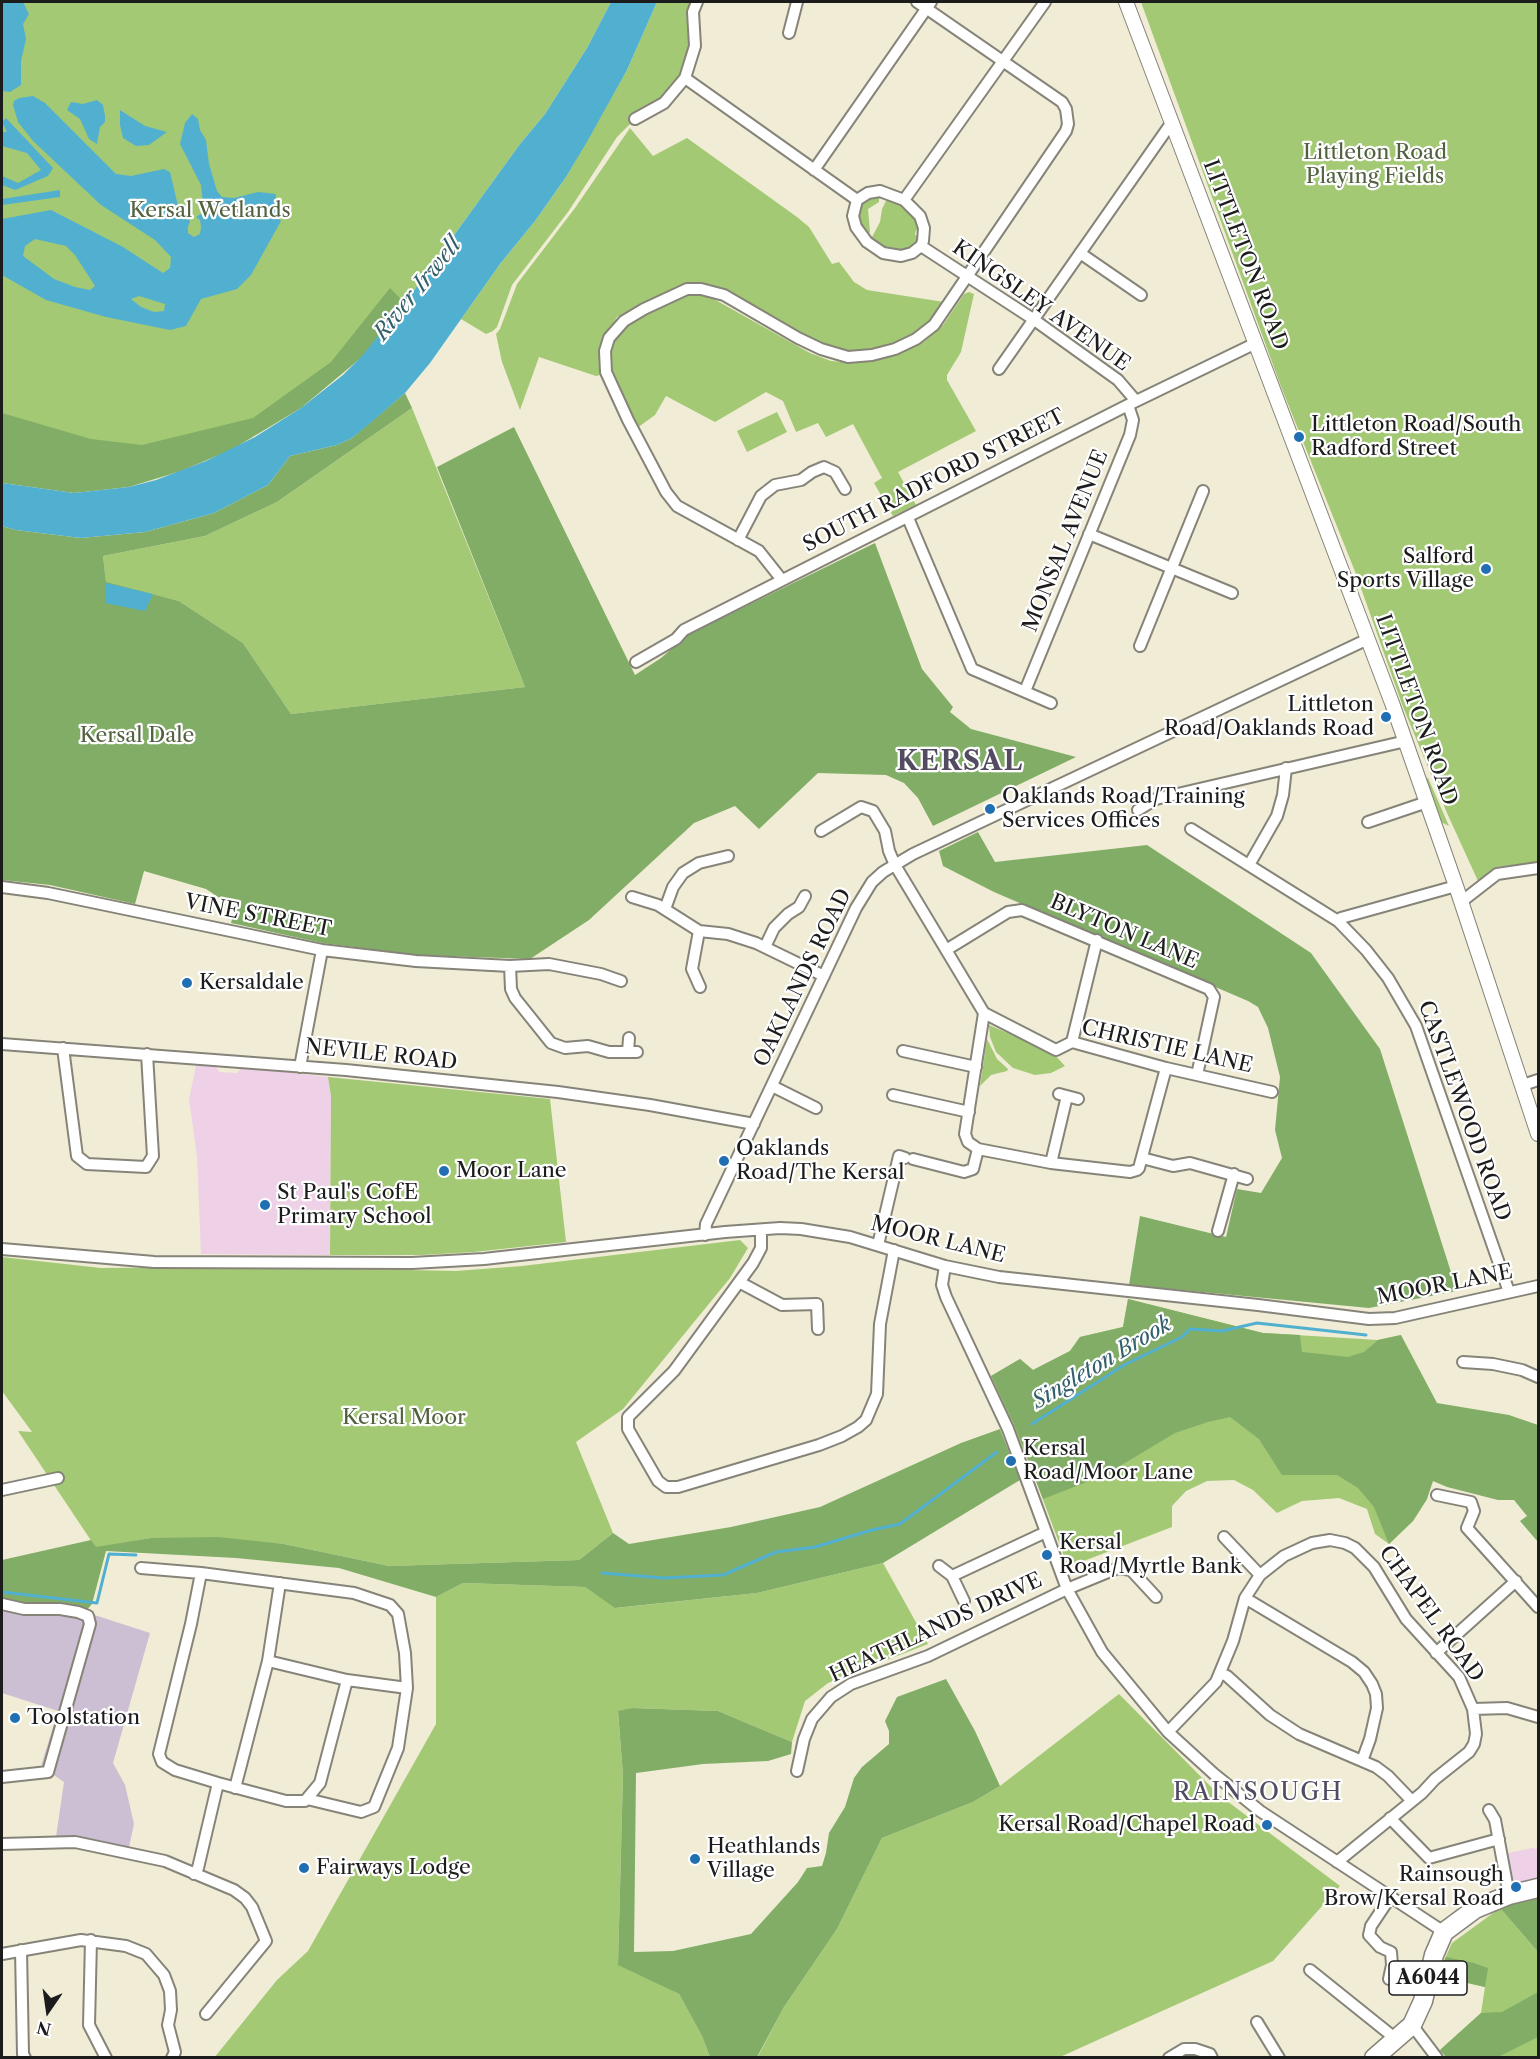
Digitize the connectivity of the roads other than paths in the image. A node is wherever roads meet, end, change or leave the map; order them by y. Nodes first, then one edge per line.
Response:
1 (697, 2) edge
2 (797, 2) edge
3 (1045, 2) edge
4 (1126, 2) edge
5 (925, 4) edge
6 (789, 33) dead end
7 (1003, 61) junction
8 (685, 78) junction
9 (635, 119) dead end
10 (1172, 122) junction
11 (814, 170) junction
12 (856, 200) junction
13 (904, 200) junction
14 (921, 246) junction
15 (1080, 253) junction
16 (966, 277) junction
17 (1141, 295) dead end
18 (1033, 320) junction
19 (1256, 343) junction
20 (999, 369) dead end
21 (1132, 403) junction
22 (845, 489) dead end
23 (1203, 490) dead end
24 (908, 518) junction
25 (1089, 534) junction
26 (738, 540) junction
27 (1171, 568) junction
28 (782, 580) junction
29 (1232, 593) dead end
30 (1368, 639) junction
31 (1140, 646) dead end
32 (636, 662) dead end
33 (1025, 691) junction
34 (1051, 703) dead end
35 (1406, 741) junction
36 (1286, 768) junction
37 (1426, 802) junction
38 (1138, 810) dead end
39 (1368, 822) dead end
40 (1191, 829) dead end
41 (821, 831) dead end
42 (728, 856) dead end
43 (895, 865) junction
44 (1250, 865) junction
45 (1539, 868) edge
46 (1456, 886) junction
47 (2, 887) edge
48 (805, 896) dead end
49 (632, 897) dead end
50 (1461, 902) junction
51 (665, 909) junction
52 (1338, 921) junction
53 (699, 932) junction
54 (1097, 940) junction
55 (765, 947) junction
56 (321, 950) junction
57 (946, 950) junction
58 (510, 966) junction
59 (616, 975) dead end
60 (825, 975) junction
61 (700, 987) dead end
62 (984, 1013) junction
63 (629, 1038) dead end
64 (1072, 1042) junction
65 (2, 1044) edge
66 (63, 1048) junction
67 (903, 1051) dead end
68 (147, 1054) junction
69 (300, 1066) junction
70 (976, 1067) junction
71 (1166, 1068) junction
72 (1197, 1075) junction
73 (1539, 1080) edge
74 (1522, 1085) junction
75 (772, 1086) junction
76 (1272, 1092) dead end
77 (893, 1095) dead end
78 (1068, 1096) dead end
79 (816, 1108) dead end
80 (969, 1112) junction
81 (754, 1124) junction
82 (1539, 1134) edge
83 (978, 1149) junction
84 (1142, 1158) junction
85 (1052, 1163) junction
86 (1234, 1174) junction
87 (1247, 1179) dead end
88 (761, 1230) junction
89 (1218, 1231) dead end
90 (705, 1235) junction
91 (878, 1245) junction
92 (2, 1249) edge
93 (894, 1250) junction
94 (945, 1266) junction
95 (739, 1282) junction
96 (1539, 1286) edge
97 (1509, 1292) junction
98 (818, 1329) dead end
99 (1463, 1362) dead end
100 (1539, 1377) edge
101 (58, 1478) dead end
102 (2, 1490) edge
103 (1437, 1495) dead end
104 (1046, 1532) junction
105 (1224, 1537) dead end
106 (939, 1566) dead end
107 (141, 1568) dead end
108 (201, 1573) junction
109 (1260, 1575) junction
110 (952, 1576) junction
111 (1516, 1581) junction
112 (280, 1583) junction
113 (1067, 1589) junction
114 (1156, 1597) dead end
115 (1245, 1598) junction
116 (964, 1601) dead end
117 (2, 1604) edge
118 (1539, 1607) edge
119 (1436, 1653) junction
120 (268, 1661) junction
121 (1220, 1673) junction
122 (347, 1680) junction
123 (407, 1688) junction
124 (1473, 1709) junction
125 (1539, 1717) edge
126 (1168, 1732) junction
127 (1362, 1761) junction
128 (797, 1771) dead end
129 (2, 1777) edge
130 (218, 1783) junction
131 (235, 1788) junction
132 (307, 1799) junction
133 (1412, 1801) junction
134 (1489, 1810) dead end
135 (1390, 1818) junction
136 (1499, 1839) junction
137 (2, 1844) edge
138 (1337, 1862) junction
139 (194, 1874) junction
140 (1539, 1888) edge
141 (1509, 1895) junction
142 (1391, 1896) junction
143 (1444, 1932) junction
144 (91, 1940) junction
145 (21, 1950) junction
146 (2, 1954) edge
147 (1310, 1970) dead end
148 (1389, 1979) dead end
149 (206, 2014) dead end
150 (1257, 2022) dead end
151 (1412, 2025) junction
152 (1396, 2039) junction
153 (25, 2058) edge
154 (105, 2058) edge
155 (172, 2058) edge
156 (1169, 2058) edge
157 (1212, 2058) edge
158 (1279, 2058) edge
159 (1374, 2058) edge
160 (1437, 2058) edge

1 - 8 street
2 - 6 street
3 - 7 street
4 - 10 street, LITTLETON ROAD
5 - 7 street
5 - 11 street
7 - 13 street
7 - 16 street
8 - 9 street
8 - 11 street
10 - 15 street
10 - 19 street, LITTLETON ROAD
11 - 12 street
12 - 13 street
12 - 14 street, KINGSLEY AVENUE
13 - 14 street, KINGSLEY AVENUE
14 - 16 street, KINGSLEY AVENUE
15 - 17 street
15 - 18 street
16 - 18 street, KINGSLEY AVENUE
16 - 26 street
18 - 20 street
18 - 21 street, KINGSLEY AVENUE
19 - 21 street, SOUTH RADFORD STREET
19 - 30 street, LITTLETON ROAD
21 - 24 street, SOUTH RADFORD STREET
21 - 25 street, MONSAL AVENUE
22 - 26 street
23 - 27 street
24 - 28 street, SOUTH RADFORD STREET
24 - 33 street
25 - 27 street
25 - 33 street, MONSAL AVENUE
26 - 28 street
27 - 29 street
27 - 31 street
28 - 32 street, SOUTH RADFORD STREET
30 - 35 street, LITTLETON ROAD
30 - 43 street, OAKLANDS ROAD
33 - 34 street
35 - 36 street
35 - 37 street, LITTLETON ROAD
36 - 38 street
36 - 44 street
37 - 39 street
37 - 46 street, LITTLETON ROAD
40 - 44 street, CASTLEWOOD ROAD
41 - 43 street
42 - 51 street
43 - 57 street
43 - 60 street, OAKLANDS ROAD
44 - 52 street, CASTLEWOOD ROAD
45 - 50 street
46 - 50 street, LITTLETON ROAD
46 - 52 street
47 - 56 street, VINE STREET
48 - 55 street
49 - 51 street
50 - 74 street, LITTLETON ROAD
51 - 53 street
52 - 97 street, CASTLEWOOD ROAD
53 - 55 street
53 - 61 street
54 - 57 street, BLYTON LANE
54 - 64 street
54 - 72 street, BLYTON LANE
55 - 60 street
56 - 58 street, VINE STREET
56 - 69 street
57 - 62 street
58 - 59 street, VINE STREET
58 - 63 street
60 - 75 street, OAKLANDS ROAD
62 - 64 street, CHRISTIE LANE
62 - 70 street
64 - 71 street, CHRISTIE LANE
65 - 66 street, NEVILE ROAD
66 - 68 street, NEVILE ROAD
66 - 68 street
67 - 70 street
68 - 69 street, NEVILE ROAD
69 - 81 street, NEVILE ROAD
70 - 80 street
71 - 72 street, CHRISTIE LANE
71 - 84 street
72 - 76 street, CHRISTIE LANE
73 - 74 street
74 - 82 street, LITTLETON ROAD
75 - 79 street
75 - 81 street, OAKLANDS ROAD
77 - 80 street
78 - 85 street
80 - 83 street
81 - 90 street, OAKLANDS ROAD
83 - 85 street
83 - 91 street
84 - 85 street
84 - 86 street
86 - 87 street
86 - 89 street
88 - 90 street, MOOR LANE
88 - 91 street, MOOR LANE
88 - 95 street
90 - 92 street, MOOR LANE
91 - 93 street, MOOR LANE
93 - 94 street, MOOR LANE
93 - 95 street
94 - 97 street, MOOR LANE
94 - 104 street
95 - 98 street
96 - 97 street, MOOR LANE
99 - 100 street
101 - 102 street
103 - 111 street
104 - 110 street
104 - 113 street
105 - 109 street
106 - 110 street
107 - 108 street
108 - 112 street
108 - 130 street
109 - 115 street, CHAPEL ROAD
109 - 119 street, CHAPEL ROAD
110 - 116 street
111 - 118 street
111 - 119 street
112 - 120 street
112 - 123 street
113 - 114 street, HEATHLANDS DRIVE
113 - 126 street
113 - 128 street, HEATHLANDS DRIVE
115 - 121 street, CHAPEL ROAD
115 - 127 street
117 - 129 street
119 - 124 street, CHAPEL ROAD
120 - 122 street
120 - 131 street
121 - 126 street, CHAPEL ROAD
121 - 127 street
122 - 123 street
122 - 132 street
123 - 132 street
124 - 125 street
124 - 133 street, CHAPEL ROAD
126 - 138 street
127 - 133 street
130 - 131 street
130 - 139 street
131 - 132 street
133 - 135 street, CHAPEL ROAD
134 - 136 street
135 - 136 street
135 - 138 street, CHAPEL ROAD
136 - 141 street
137 - 139 street
138 - 142 street
139 - 149 street
140 - 141 main road
141 - 143 main road
142 - 143 street
142 - 148 street
143 - 151 main road, A6044
144 - 145 street
144 - 154 street
144 - 155 street
145 - 146 street
145 - 153 street
147 - 152 street
150 - 158 street
151 - 152 main road, A6044
151 - 160 street
152 - 159 main road, A6044
156 - 157 street

